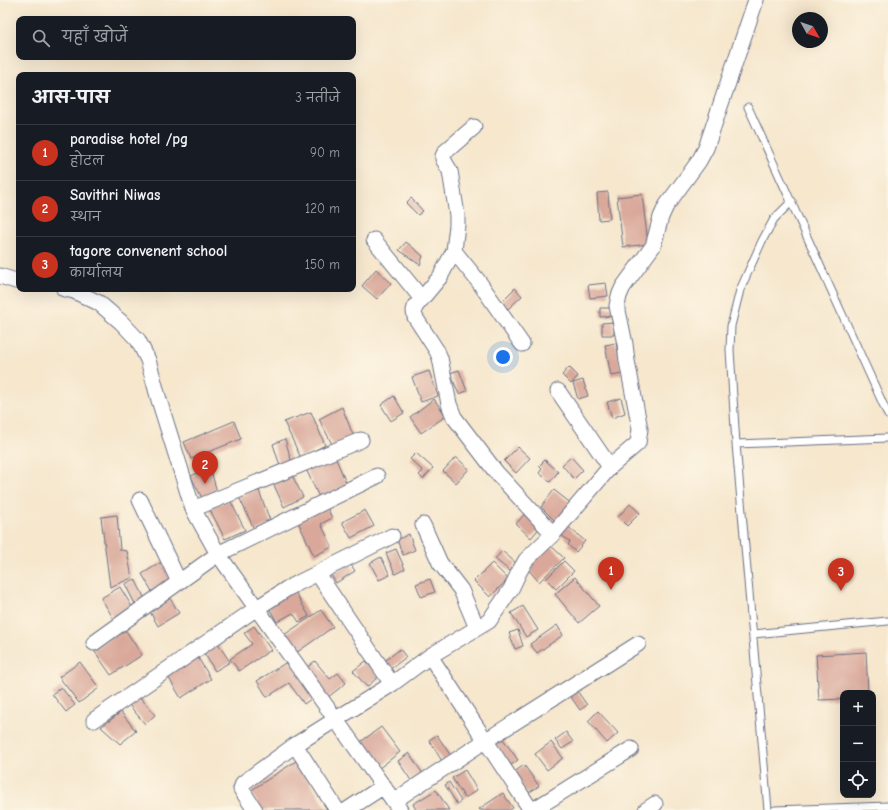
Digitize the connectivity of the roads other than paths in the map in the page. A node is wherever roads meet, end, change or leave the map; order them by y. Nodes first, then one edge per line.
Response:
1 (756, 0) edge
2 (748, 106) dead end
3 (474, 127) dead end
4 (792, 201) junction
5 (374, 240) dead end
6 (454, 251) junction
7 (0, 276) edge
8 (16, 281) edge
9 (76, 292) edge
10 (422, 299) junction
11 (522, 344) dead end
12 (558, 391) dead end
13 (888, 415) edge
14 (888, 438) edge
15 (361, 440) dead end
16 (736, 444) junction
17 (610, 467) junction
18 (377, 476) dead end
19 (140, 500) dead end
20 (193, 509) junction
21 (423, 525) dead end
22 (553, 534) junction
23 (392, 536) dead end
24 (218, 554) junction
25 (318, 574) junction
26 (179, 582) junction
27 (256, 608) junction
28 (888, 621) edge
29 (477, 628) junction
30 (753, 634) junction
31 (94, 644) dead end
32 (638, 644) dead end
33 (430, 656) junction
34 (392, 684) junction
35 (94, 720) dead end
36 (336, 720) junction
37 (485, 740) junction
38 (295, 745) junction
39 (631, 749) dead end
40 (384, 786) junction
41 (397, 805) edge
42 (888, 806) edge
43 (255, 810) edge
44 (337, 810) edge
45 (347, 810) edge
46 (532, 810) edge
47 (768, 810) edge
48 (775, 810) edge

1 - 17 street
2 - 4 lane
3 - 6 street
4 - 13 lane
4 - 16 lane
5 - 10 street
6 - 10 street
6 - 11 street
7 - 8 street
9 - 20 street
10 - 22 street
12 - 17 street
14 - 16 lane
15 - 20 street
16 - 30 lane
17 - 22 street
18 - 24 street
19 - 26 street
20 - 24 street
21 - 29 street
22 - 29 street
23 - 25 street
24 - 26 street
24 - 27 street
25 - 27 street
25 - 34 street
26 - 31 street
27 - 35 street
27 - 36 street
28 - 30 lane
29 - 33 street
30 - 47 lane
32 - 37 street
33 - 34 street
33 - 37 street
34 - 36 street
36 - 38 street
36 - 40 street
37 - 41 street
37 - 46 street
38 - 43 street
38 - 44 street
39 - 46 street
40 - 41 street
40 - 45 street
42 - 48 lane

